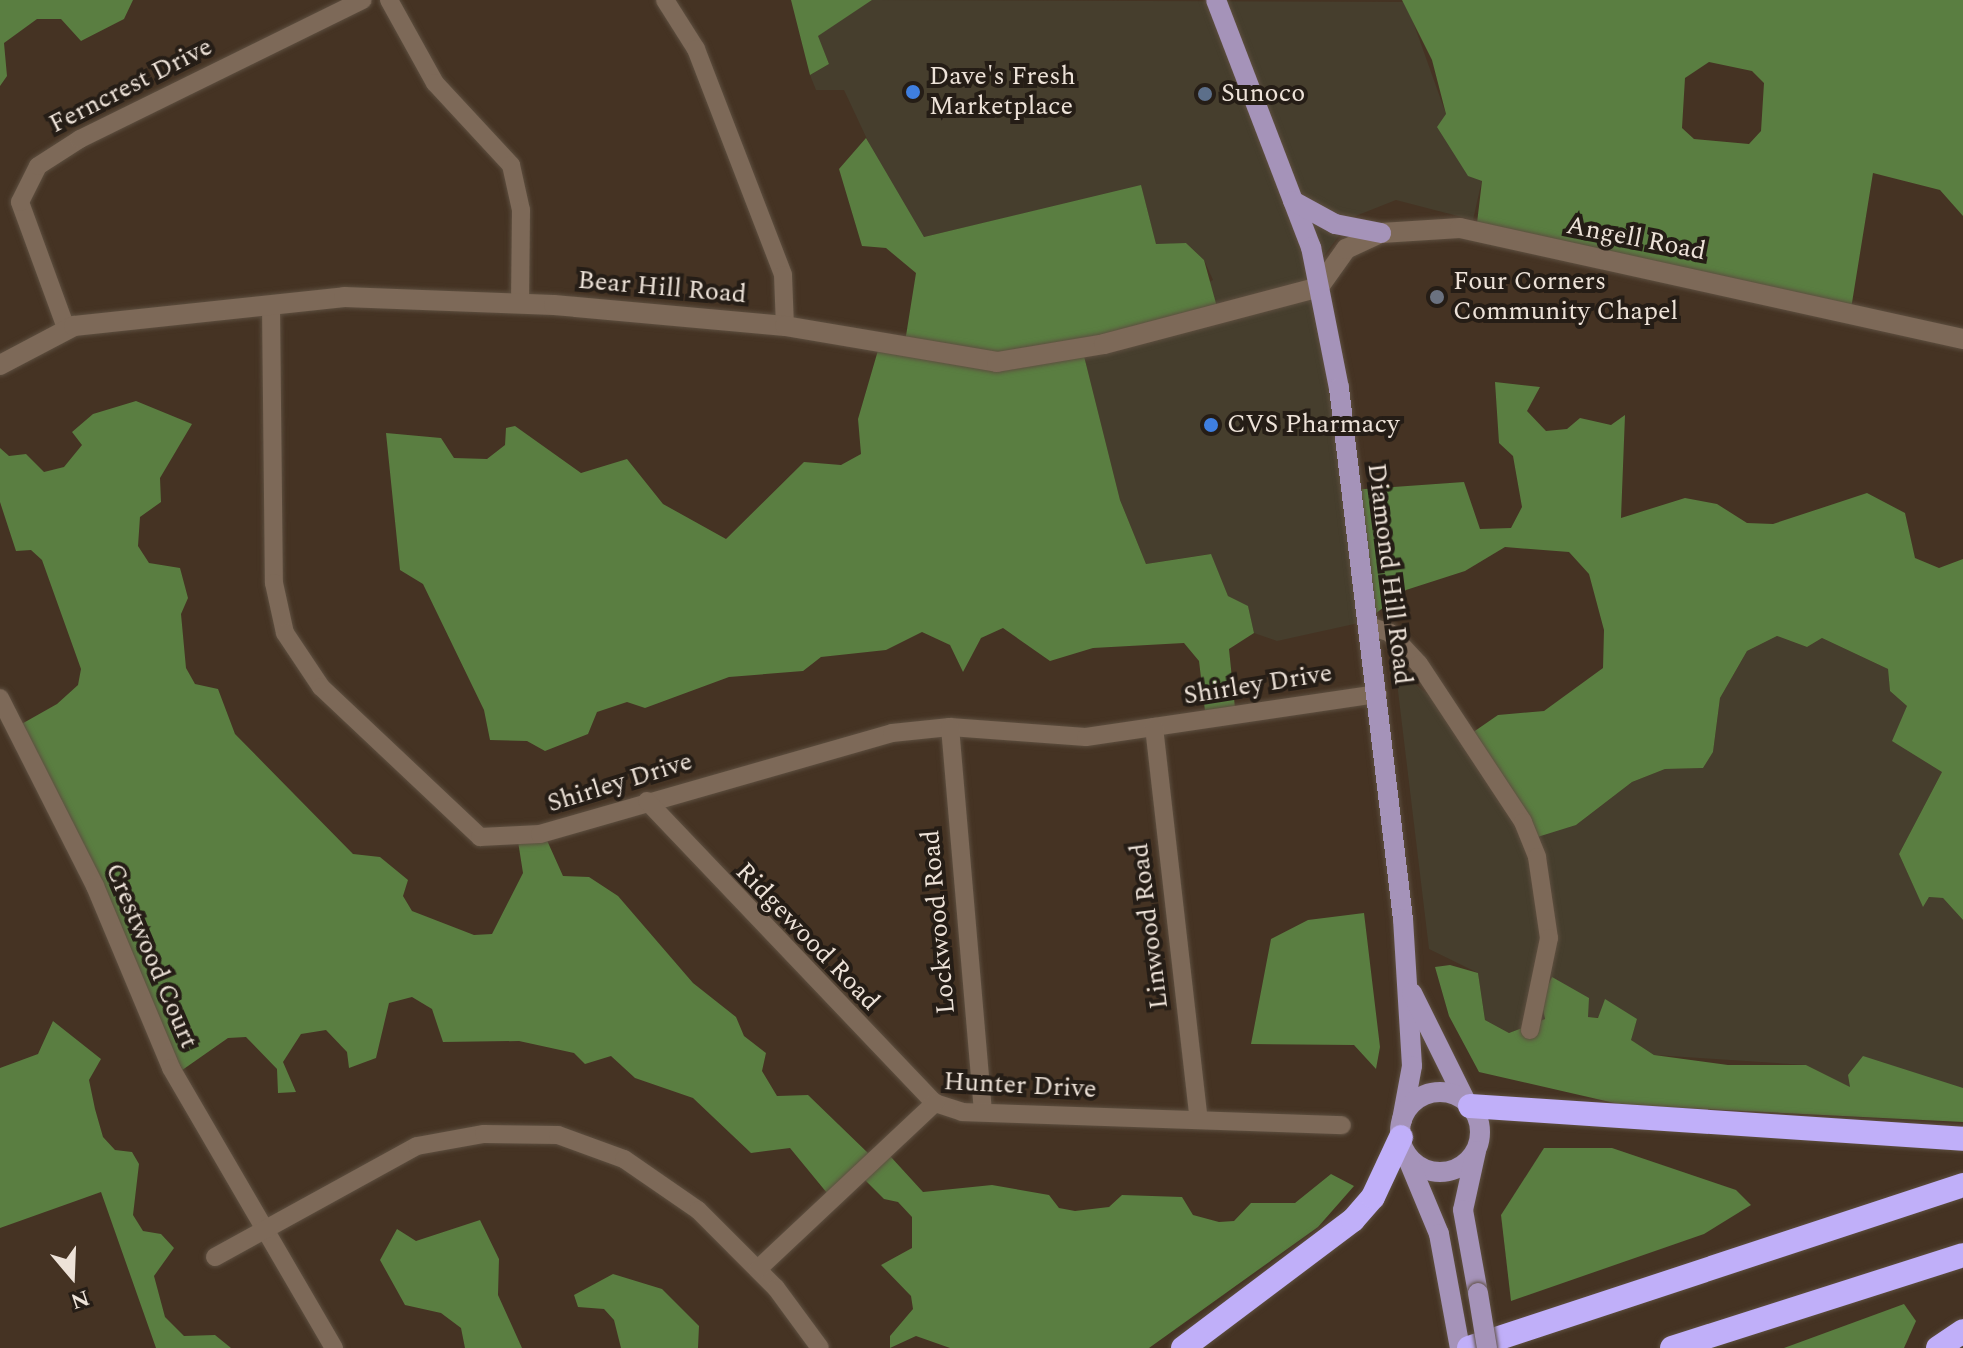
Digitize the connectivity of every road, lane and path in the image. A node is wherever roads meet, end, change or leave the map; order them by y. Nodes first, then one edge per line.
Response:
1 (363, 0) edge
2 (389, 0) edge
3 (665, 0) edge
4 (1216, 0) edge
5 (1293, 201) junction
6 (1381, 233) junction
7 (1319, 287) junction
8 (520, 303) junction
9 (271, 306) junction
10 (785, 326) junction
11 (66, 328) junction
12 (1963, 339) edge
13 (0, 365) edge
14 (1369, 626) junction
15 (1378, 694) junction
16 (0, 698) edge
17 (950, 727) junction
18 (1154, 727) junction
19 (647, 801) junction
20 (1407, 982) junction
21 (1530, 1030) dead end
22 (935, 1103) junction
23 (1468, 1104) junction
24 (983, 1112) junction
25 (1199, 1119) junction
26 (1342, 1125) dead end
27 (1403, 1137) junction
28 (1963, 1139) edge
29 (1476, 1147) junction
30 (1963, 1185) edge
31 (262, 1230) junction
32 (1963, 1255) edge
33 (215, 1257) dead end
34 (758, 1269) junction
35 (1963, 1331) edge
36 (334, 1348) edge
37 (820, 1348) edge
38 (1183, 1348) edge
39 (1460, 1348) edge
40 (1469, 1348) edge
41 (1487, 1348) edge
42 (1672, 1348) edge
43 (1938, 1348) edge

1 - 11 street, Ferncrest Drive
2 - 8 street
3 - 10 street
4 - 5 main road, Diamond Hill Road
5 - 6 main road
5 - 7 main road, Diamond Hill Road
6 - 7 street, Angell Road
6 - 12 street, Angell Road
7 - 10 street, Bear Hill Road
7 - 14 main road, Diamond Hill Road
8 - 9 street, Bear Hill Road
8 - 10 street, Bear Hill Road
9 - 11 street, Bear Hill Road
9 - 19 street, Shirley Drive
11 - 13 street, Bear Hill Road
14 - 15 main road, Diamond Hill Road
14 - 21 street
15 - 18 street, Shirley Drive
15 - 20 main road, Diamond Hill Road
16 - 31 street, Crestwood Court
17 - 18 street, Shirley Drive
17 - 19 street, Shirley Drive
17 - 24 street, Lockwood Road
18 - 25 street, Linwood Road
19 - 22 street, Ridgewood Road
20 - 23 main road, Diamond Hill Road
20 - 27 main road, Diamond Hill Road
22 - 24 street, Hunter Drive
22 - 34 street, Hunter Drive
23 - 27 main road
23 - 28 highway
23 - 29 main road
24 - 25 street, Hunter Drive
25 - 26 street, Hunter Drive
27 - 29 main road
27 - 38 highway
27 - 39 main road
29 - 41 main road, bridge
30 - 40 highway
31 - 33 street
31 - 34 street
31 - 36 street, Crestwood Court
32 - 42 highway
34 - 37 street
35 - 43 highway

